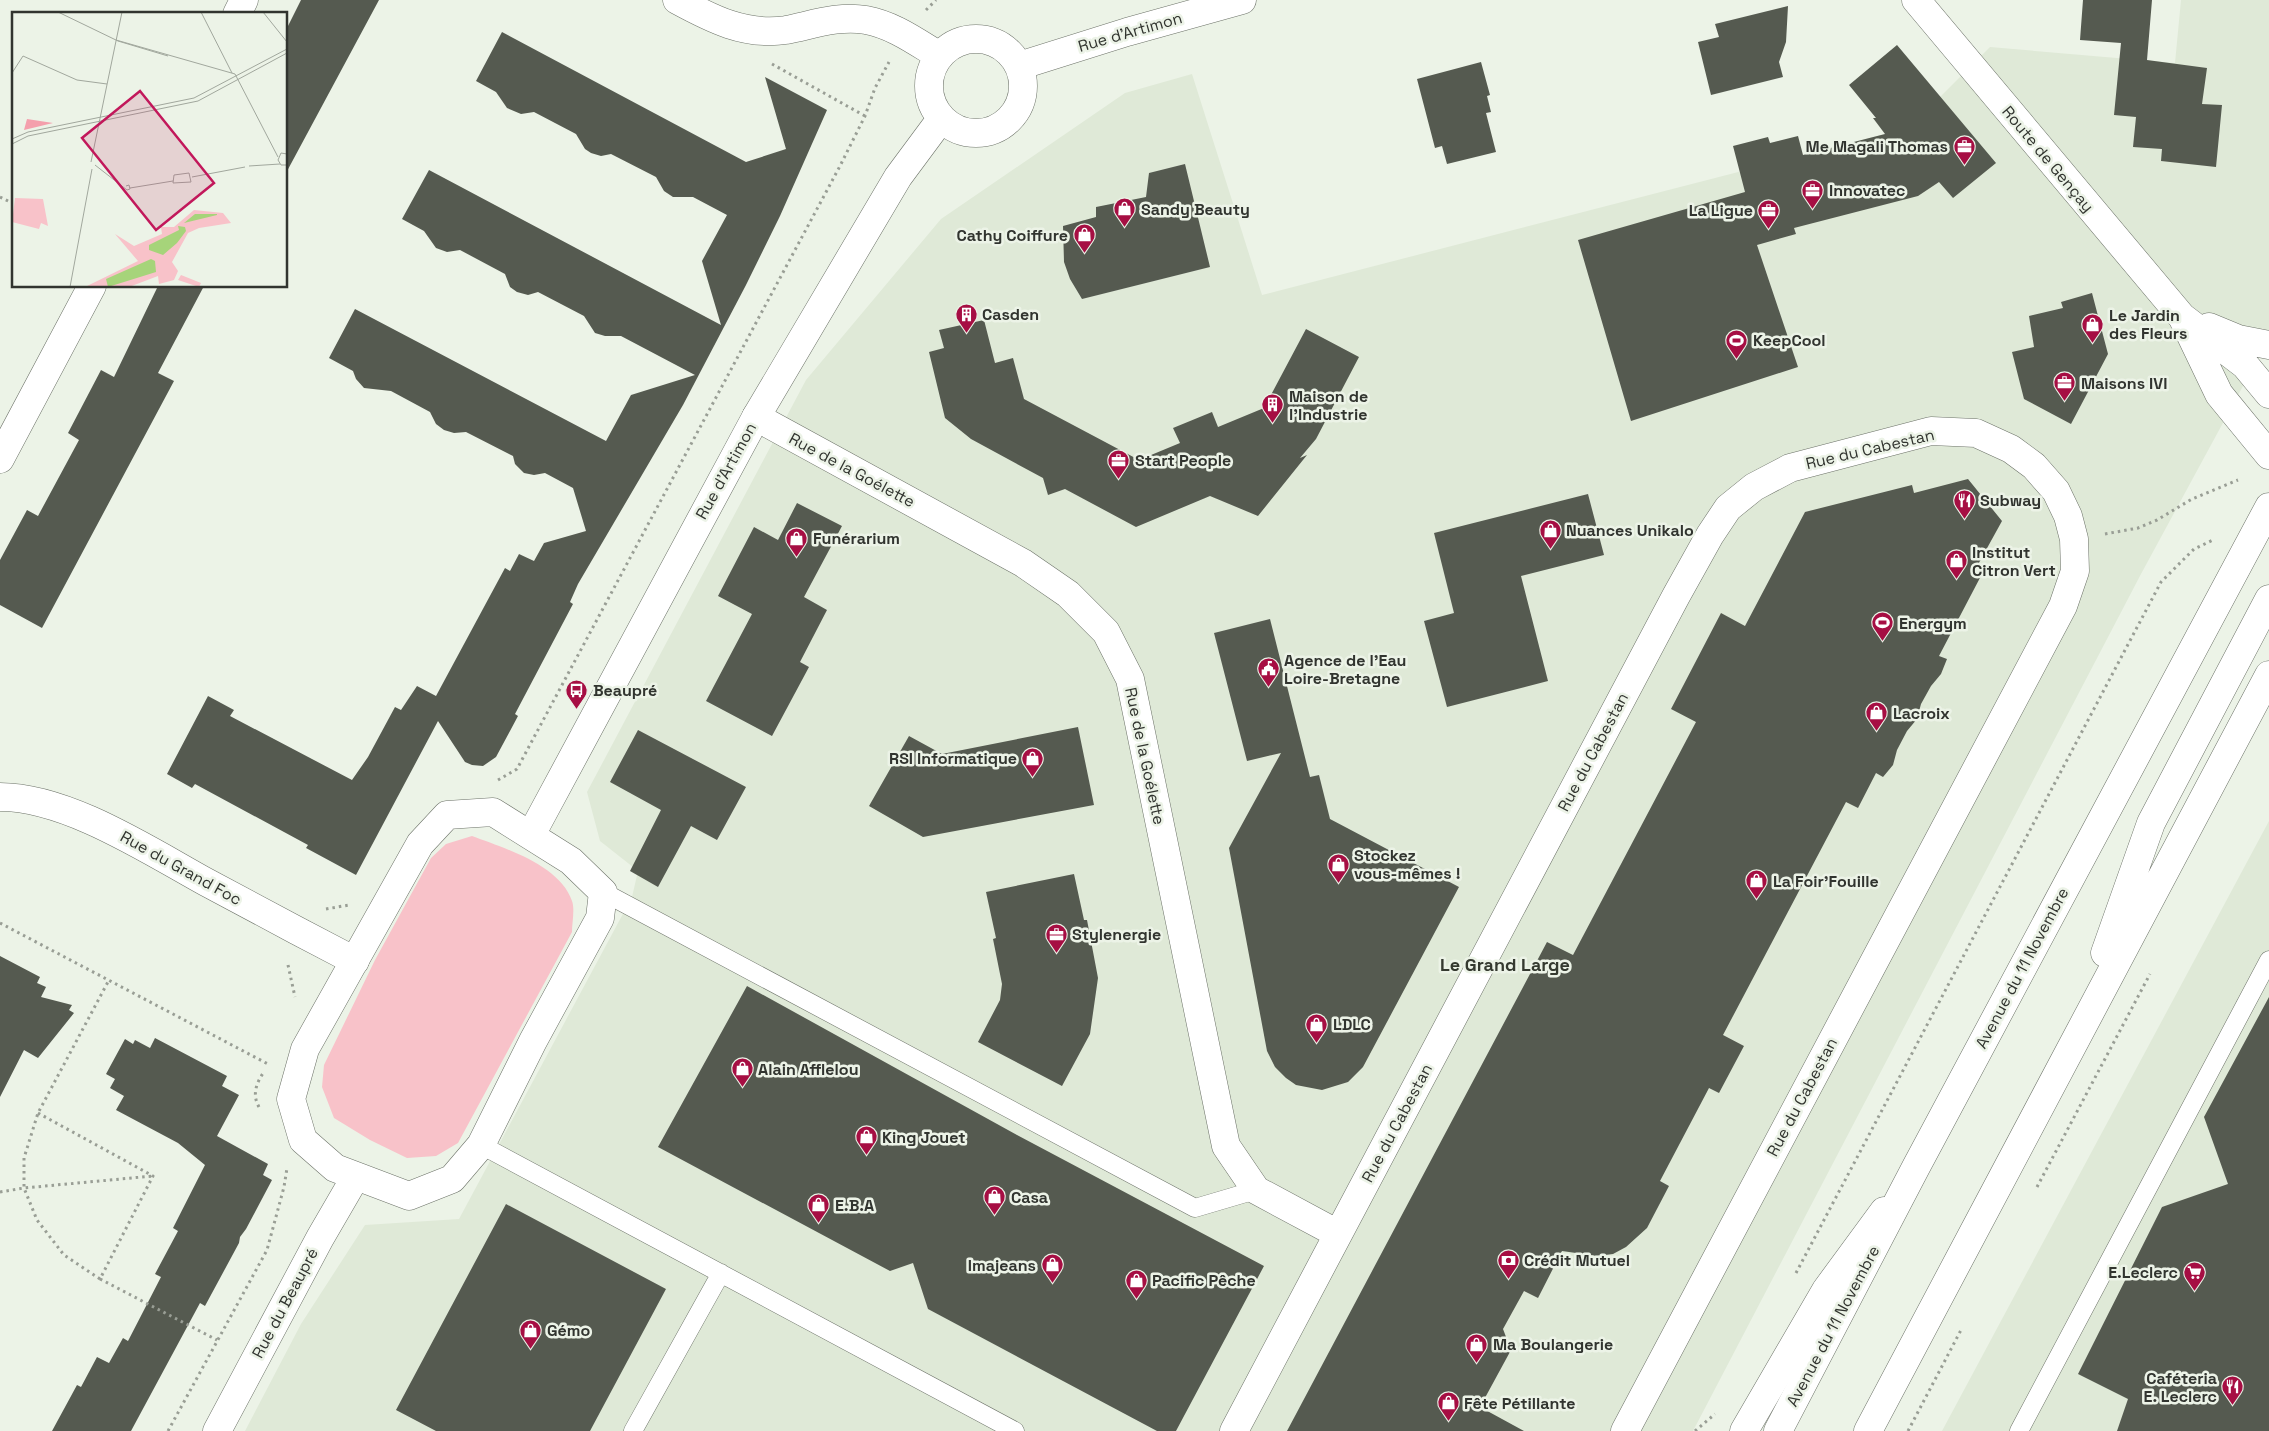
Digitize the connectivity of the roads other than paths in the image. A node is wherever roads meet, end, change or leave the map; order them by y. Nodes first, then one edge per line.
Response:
1 (244, 0) edge
2 (677, 0) edge
3 (1242, 0) edge
4 (1916, 0) edge
5 (238, 12) edge
6 (938, 55) junction
7 (1019, 66) junction
8 (942, 119) junction
9 (91, 288) edge
10 (2182, 317) junction
11 (2269, 345) edge
12 (2269, 394) edge
13 (756, 417) junction
14 (2269, 455) edge
15 (0, 459) edge
16 (2269, 507) edge
17 (2269, 599) edge
18 (2269, 675) edge
19 (0, 797) edge
20 (531, 835) junction
21 (603, 892) junction
22 (2269, 960) edge
23 (355, 961) junction
24 (2072, 1047) junction
25 (481, 1145) junction
26 (1916, 1167) junction
27 (356, 1176) junction
28 (1256, 1190) junction
29 (1338, 1234) junction
30 (721, 1273) junction
31 (217, 1431) edge
32 (633, 1431) edge
33 (1015, 1431) edge
34 (1234, 1431) edge
35 (1625, 1431) edge
36 (1744, 1431) edge
37 (1778, 1431) edge
38 (1868, 1431) edge
39 (2019, 1431) edge

1 - 5 street
2 - 6 street
3 - 7 street, Rue d'Artimon
4 - 10 street, Route de Gençay
6 - 7 street
6 - 8 street
7 - 8 street
8 - 13 street, Rue d'Artimon
9 - 15 street
10 - 11 street
10 - 12 street, Route de Gençay
10 - 14 street, Route de Gençay
13 - 20 street, Rue d'Artimon
13 - 28 street, Rue de la Goélette
16 - 26 street, Avenue du 11 Novembre
17 - 24 street
18 - 24 street
19 - 23 street, Rue du Grand Foc
20 - 21 street
20 - 23 street
21 - 25 street
21 - 28 lane
22 - 39 lane
23 - 27 street
24 - 38 street
25 - 27 street
25 - 30 lane
26 - 36 street
26 - 37 street, Avenue du 11 Novembre
27 - 31 street, Rue du Beaupré
28 - 29 street, Rue de la Goélette
29 - 34 street, Rue du Cabestan
29 - 35 street, Rue du Cabestan
30 - 32 lane
30 - 33 lane

